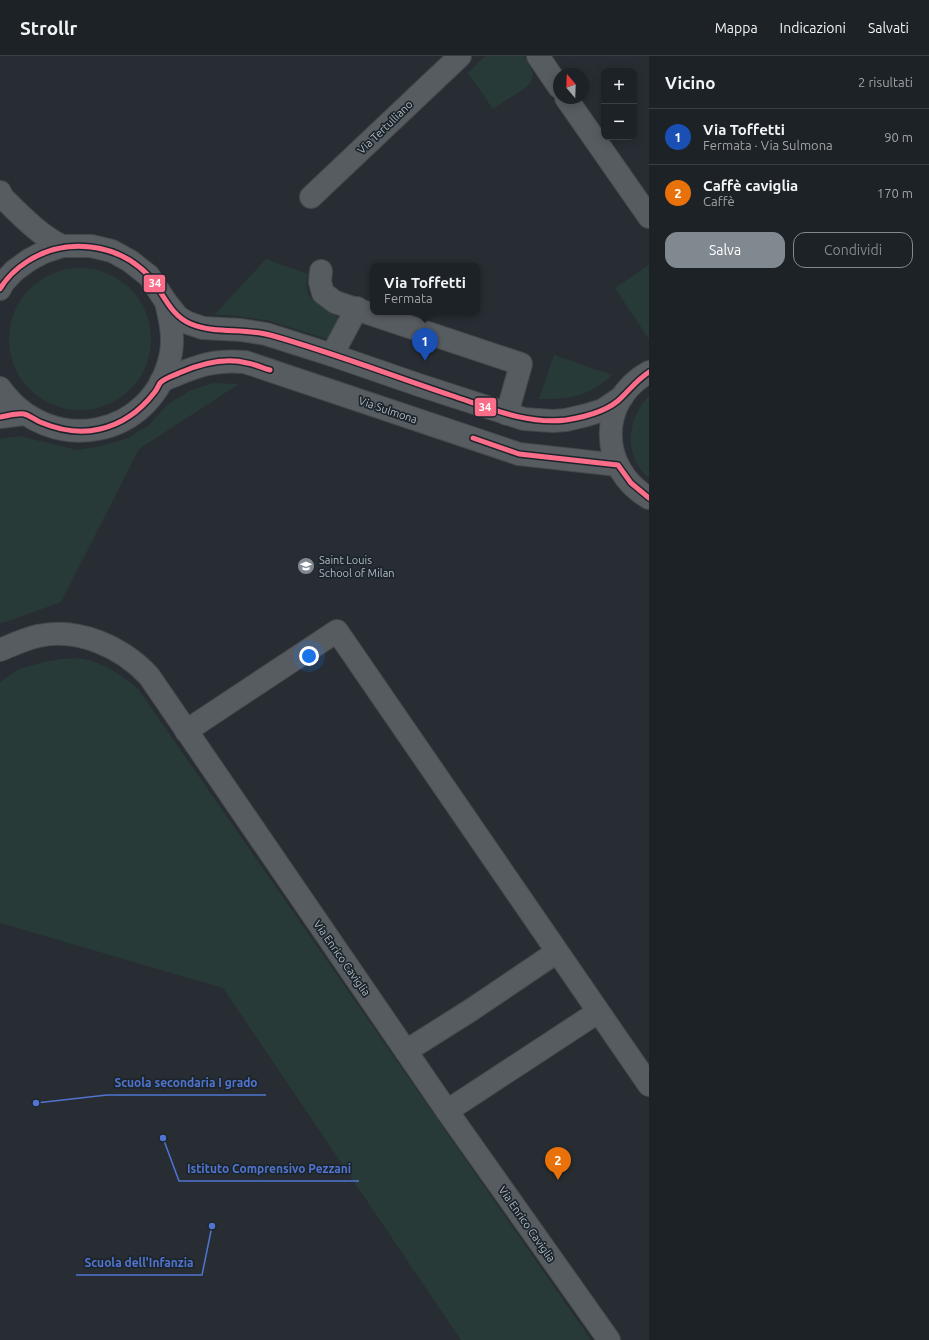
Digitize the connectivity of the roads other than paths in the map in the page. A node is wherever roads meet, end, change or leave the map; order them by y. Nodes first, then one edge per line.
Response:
1 (460, 56) edge
2 (538, 56) edge
3 (553, 78) edge
4 (570, 104) edge
5 (0, 192) edge
6 (311, 197) dead end
7 (649, 217) edge
8 (62, 246) junction
9 (321, 271) dead end
10 (1, 281) edge
11 (166, 302) junction
12 (357, 308) junction
13 (370, 312) edge
14 (378, 315) edge
15 (332, 355) junction
16 (649, 372) edge
17 (162, 381) junction
18 (0, 388) edge
19 (622, 397) junction
20 (24, 414) junction
21 (507, 414) junction
22 (0, 418) edge
23 (618, 465) junction
24 (649, 498) edge
25 (0, 650) edge
26 (186, 731) junction
27 (557, 952) junction
28 (598, 1012) junction
29 (406, 1051) junction
30 (649, 1085) edge
31 (447, 1110) junction
32 (609, 1340) edge

1 - 6 street, Via Tertulliano
2 - 3 street
4 - 7 street
5 - 8 street
8 - 10 street
8 - 11 street
9 - 12 street
11 - 15 street
11 - 17 street
12 - 13 street
12 - 15 street
14 - 21 street
15 - 21 street
16 - 19 street
17 - 20 street
17 - 23 street, Via Sulmona
18 - 20 street
19 - 21 street
19 - 23 street
20 - 22 street
23 - 24 street
25 - 26 street, Via Enrico Caviglia
26 - 27 street
26 - 29 street, Via Enrico Caviglia
27 - 28 street
27 - 29 street
28 - 30 street
28 - 31 street
29 - 31 street, Via Enrico Caviglia
31 - 32 street, Via Enrico Caviglia

